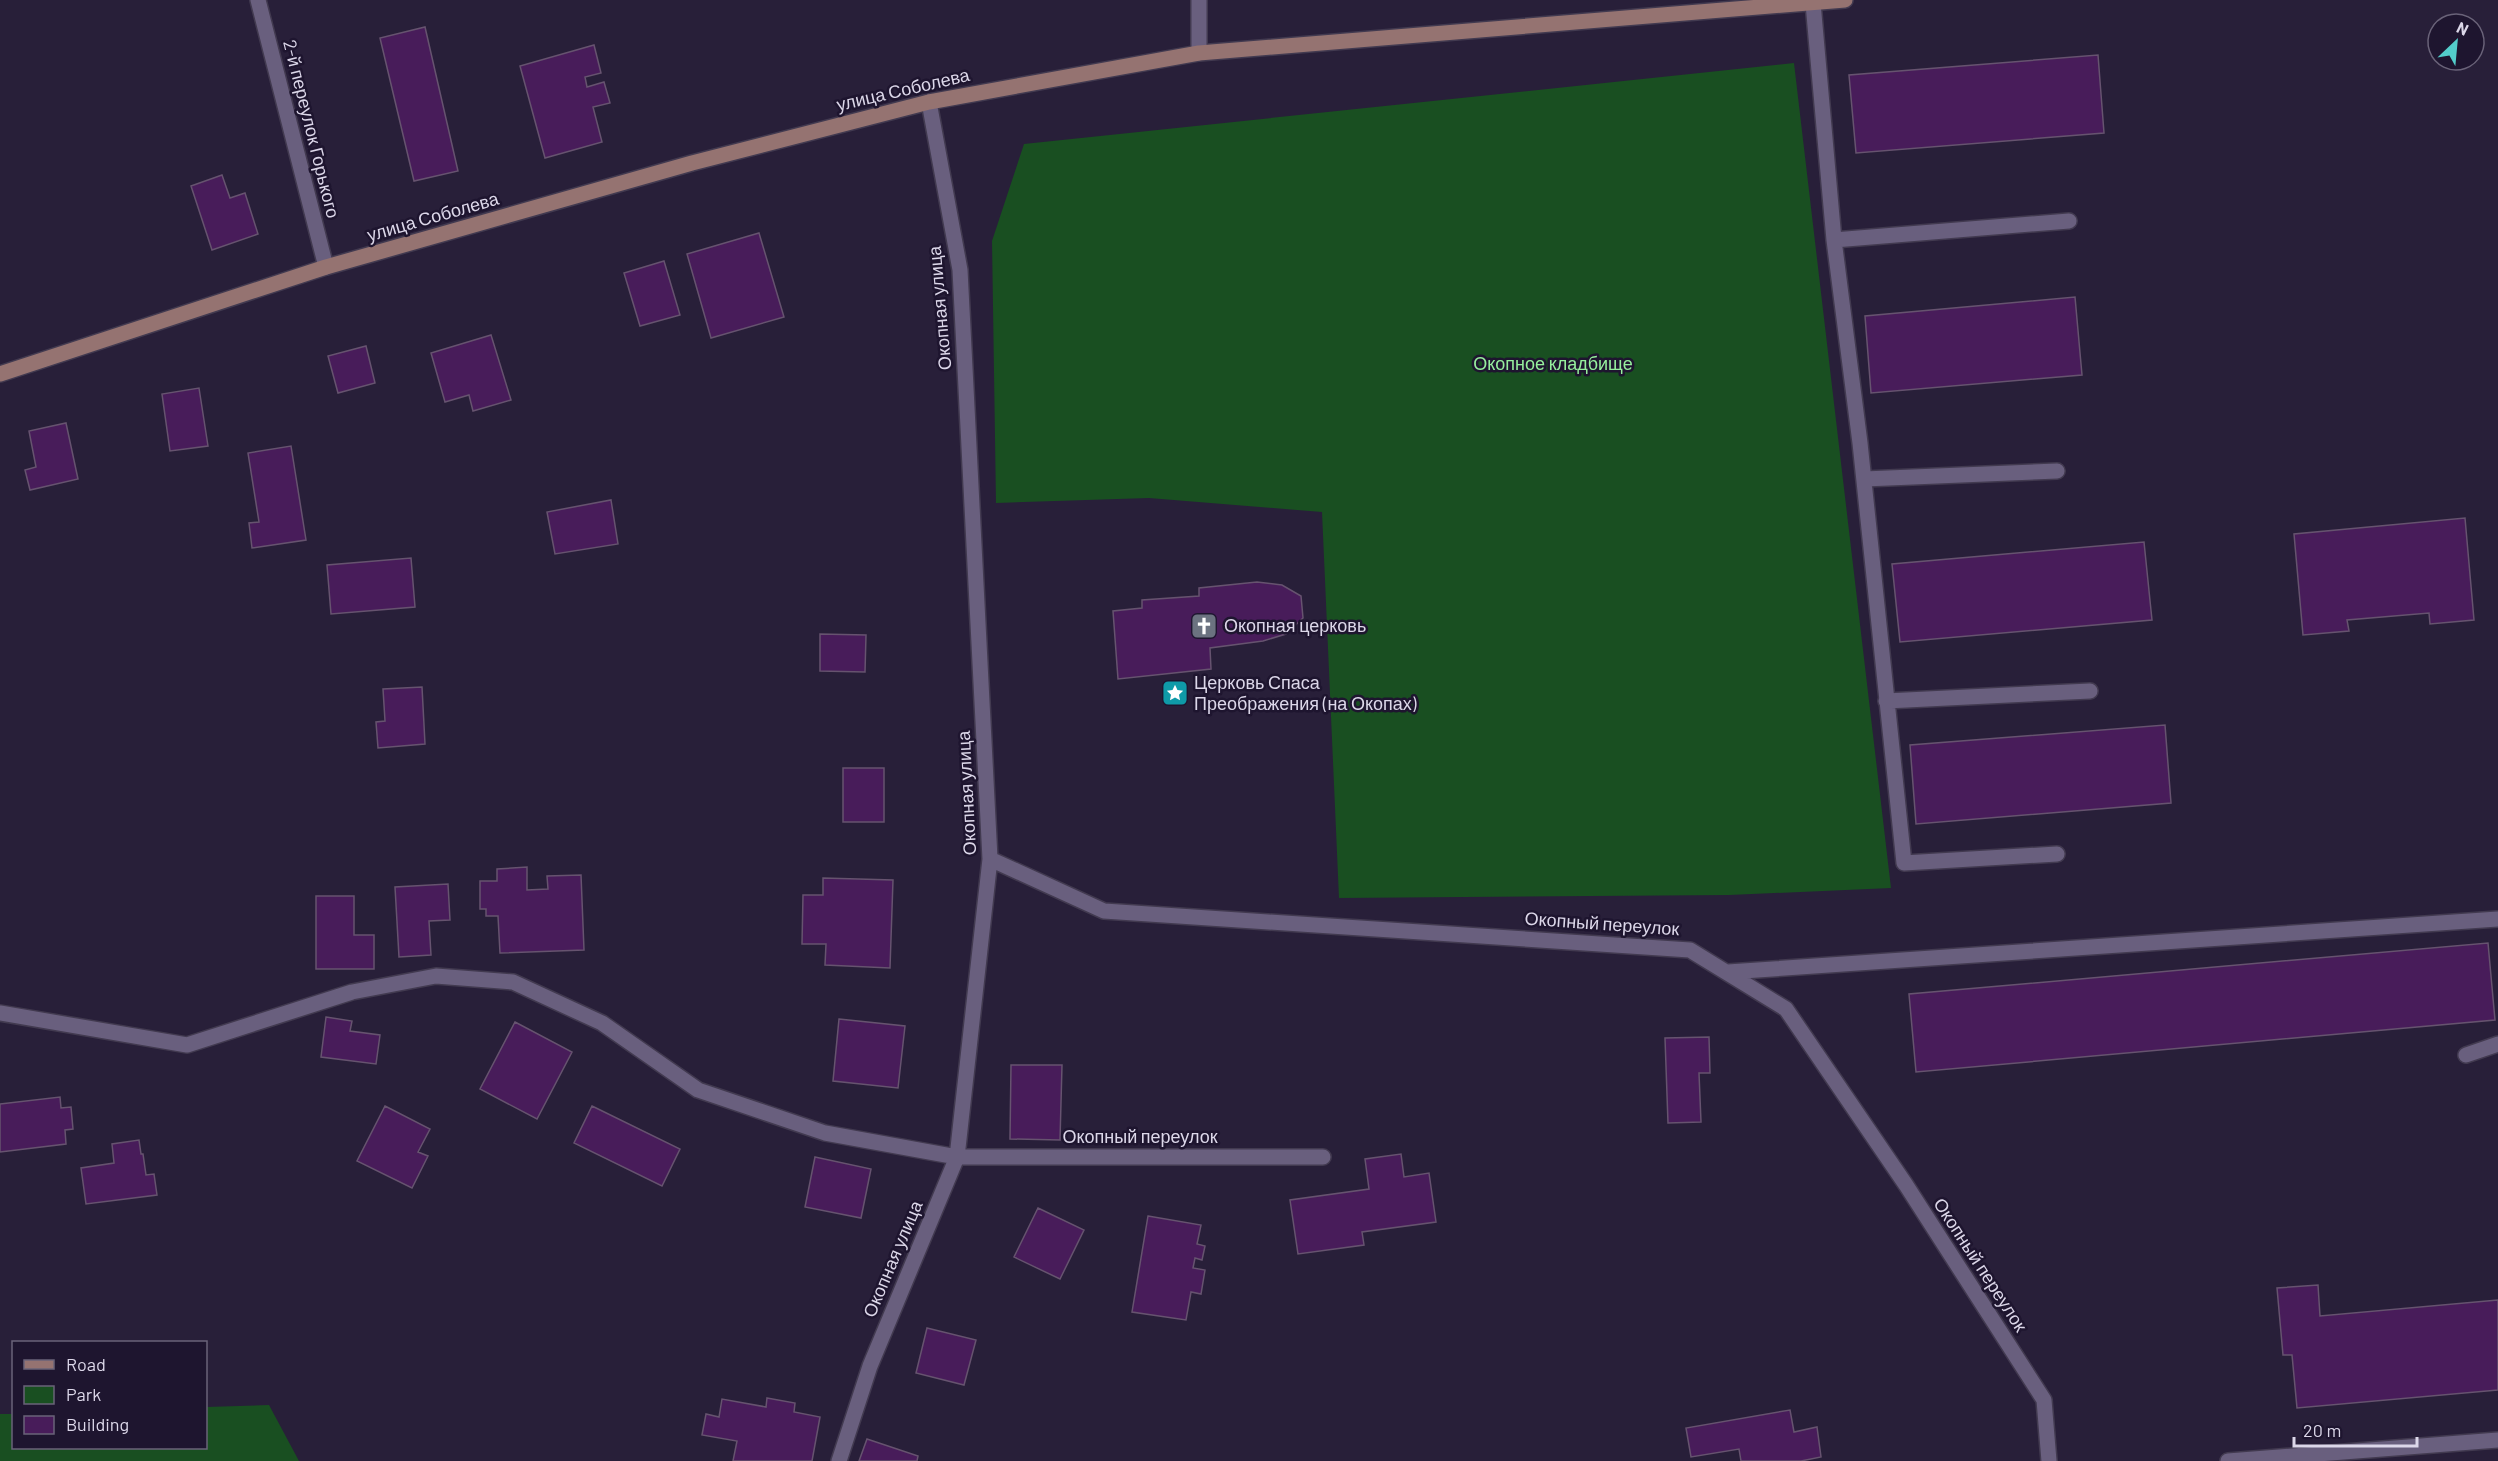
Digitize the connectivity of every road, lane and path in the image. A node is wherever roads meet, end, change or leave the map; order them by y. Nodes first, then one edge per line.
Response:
1 (258, 0) edge
2 (1199, 0) edge
3 (1845, 0) edge
4 (1813, 3) junction
5 (1199, 53) junction
6 (928, 102) junction
7 (2070, 221) dead end
8 (1834, 240) junction
9 (326, 267) junction
10 (0, 374) edge
11 (2057, 471) dead end
12 (1864, 479) junction
13 (2090, 691) dead end
14 (1886, 701) junction
15 (2056, 854) dead end
16 (990, 859) junction
17 (2498, 919) edge
18 (1728, 972) junction
19 (0, 1013) edge
20 (2498, 1044) edge
21 (2466, 1055) dead end
22 (957, 1157) junction
23 (1323, 1157) dead end
24 (2498, 1440) edge
25 (839, 1461) edge
26 (2049, 1461) edge
27 (2228, 1461) edge

1 - 9 street, 2-й переулок Горького
2 - 5 street
3 - 4 street, улица Соболева
4 - 5 street, улица Соболева
4 - 8 street
5 - 6 street, улица Соболева
6 - 9 street, улица Соболева
6 - 16 street, Окопная улица
7 - 8 street
8 - 12 street
9 - 10 street, улица Соболева
11 - 12 street
12 - 14 street
13 - 14 street
14 - 15 street
16 - 18 street, Окопный переулок
16 - 22 street, Окопная улица
17 - 18 street
18 - 26 street, Окопный переулок
19 - 22 street, Окопный переулок
20 - 21 street
22 - 23 street, Окопный переулок
22 - 25 street, Окопная улица
24 - 27 street

